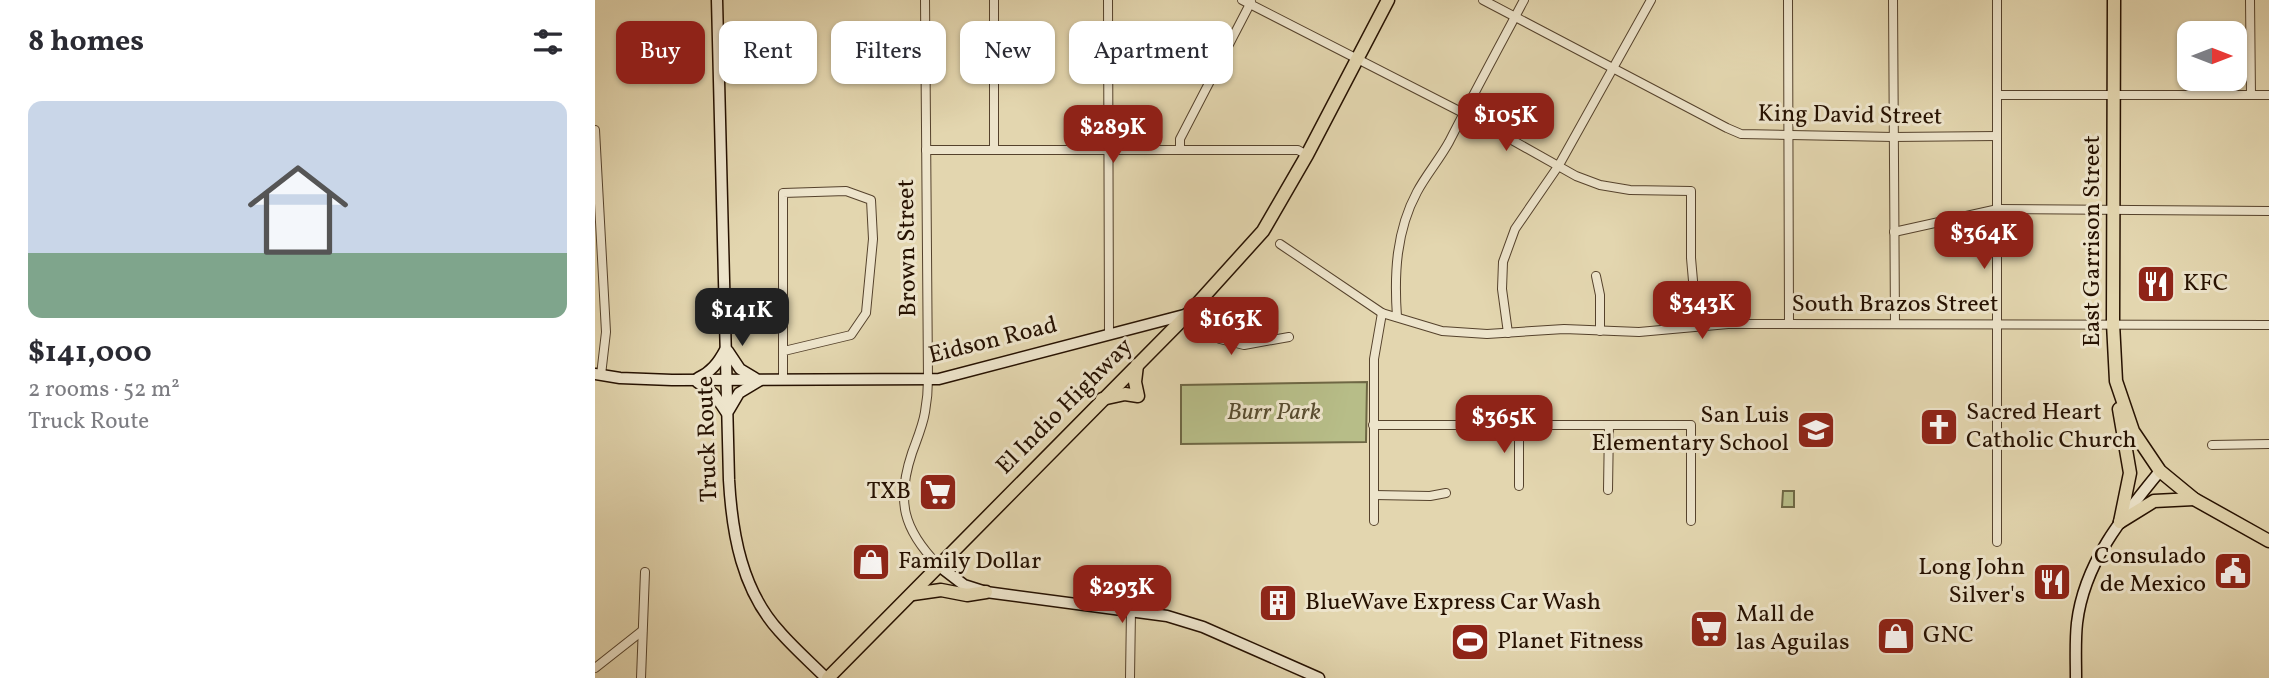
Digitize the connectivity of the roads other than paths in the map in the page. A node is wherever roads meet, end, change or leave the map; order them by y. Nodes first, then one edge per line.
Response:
1 (717, 0) edge
2 (925, 0) edge
3 (994, 0) edge
4 (1108, 0) edge
5 (1388, 0) edge
6 (1483, 0) edge
7 (1524, 0) edge
8 (1651, 0) edge
9 (1788, 0) edge
10 (1893, 0) edge
11 (1997, 0) edge
12 (2114, 0) edge
13 (2250, 0) edge
14 (1248, 2) edge
15 (1515, 17) junction
16 (1357, 59) junction
17 (1614, 69) junction
18 (1997, 94) junction
19 (2114, 94) junction
20 (2251, 95) junction
21 (2269, 95) edge
22 (1464, 114) junction
23 (595, 130) edge
24 (1788, 136) junction
25 (1997, 136) junction
26 (1893, 137) junction
27 (994, 149) junction
28 (926, 150) junction
29 (1109, 150) junction
30 (1179, 150) junction
31 (1307, 155) junction
32 (1559, 165) junction
33 (1998, 209) junction
34 (2114, 210) junction
35 (2269, 211) edge
36 (1894, 232) junction
37 (1280, 244) dead end
38 (598, 255) edge
39 (1596, 276) dead end
40 (1382, 313) junction
41 (1188, 314) junction
42 (1397, 317) junction
43 (2113, 323) junction
44 (1789, 324) junction
45 (1895, 324) junction
46 (1998, 324) junction
47 (2269, 325) edge
48 (1697, 326) junction
49 (1600, 331) junction
50 (1109, 333) junction
51 (1508, 333) junction
52 (1289, 337) dead end
53 (726, 347) junction
54 (784, 351) junction
55 (1137, 364) junction
56 (598, 374) edge
57 (928, 379) junction
58 (695, 380) junction
59 (727, 380) junction
60 (761, 380) junction
61 (783, 380) junction
62 (2116, 381) junction
63 (1102, 400) junction
64 (727, 414) junction
65 (1373, 425) junction
66 (1519, 425) junction
67 (1609, 425) junction
68 (2269, 444) edge
69 (2212, 445) dead end
70 (2160, 471) junction
71 (1518, 486) dead end
72 (1608, 490) dead end
73 (1446, 493) dead end
74 (1374, 495) junction
75 (2193, 499) junction
76 (1374, 521) dead end
77 (1691, 521) dead end
78 (2120, 522) junction
79 (2269, 541) edge
80 (1997, 542) dead end
81 (938, 565) junction
82 (645, 572) dead end
83 (986, 592) junction
84 (913, 594) junction
85 (1131, 610) junction
86 (642, 631) junction
87 (595, 668) edge
88 (641, 678) edge
89 (827, 678) edge
90 (1131, 678) edge
91 (1319, 678) edge
92 (2076, 678) edge

1 - 53 street, Truck Route
2 - 28 street, Brown Street
3 - 27 street
4 - 29 street
5 - 16 main road, El Indio Highway
6 - 15 street, King David Street
7 - 15 street
8 - 17 street
9 - 24 street
10 - 26 street
11 - 18 street
12 - 19 main road, East Garrison Street
13 - 20 street
14 - 16 street
14 - 30 street
15 - 17 street, King David Street
15 - 22 street
16 - 22 street
16 - 31 main road, El Indio Highway
17 - 24 street, King David Street
17 - 32 street
18 - 19 street
18 - 25 street
19 - 20 street
19 - 34 main road, East Garrison Street
20 - 21 street
22 - 32 street
22 - 42 street
23 - 38 street
24 - 26 street, King David Street
24 - 44 street
25 - 26 street, King David Street
25 - 33 street
26 - 36 street
27 - 28 street
27 - 29 street
28 - 57 street, Brown Street
29 - 30 street
29 - 50 street
30 - 31 street
31 - 41 main road, El Indio Highway
32 - 48 street
32 - 51 street
33 - 34 street
33 - 36 street
33 - 46 street
34 - 35 street
34 - 43 main road, East Garrison Street
36 - 45 street
37 - 40 street, South Brazos Street
38 - 56 street
39 - 49 street
40 - 42 street, South Brazos Street
40 - 65 street
41 - 50 street, Eidson Road
41 - 52 street
41 - 55 main road, El Indio Highway
42 - 51 street, South Brazos Street
43 - 46 street, South Brazos Street
43 - 47 street, South Brazos Street
43 - 62 main road, East Garrison Street
44 - 45 street, South Brazos Street
44 - 48 street, South Brazos Street
45 - 46 street, South Brazos Street
46 - 80 street
48 - 49 street, South Brazos Street
49 - 51 street, South Brazos Street
50 - 57 street, Eidson Road
53 - 58 street
53 - 59 street, Truck Route
53 - 60 street
54 - 54 street
54 - 61 street
55 - 63 main road, El Indio Highway
55 - 63 main road
56 - 58 street, Eidson Road
57 - 61 street, Eidson Road
57 - 81 street, Brown Street
58 - 59 street, Eidson Road
58 - 64 street
59 - 60 street, Eidson Road
59 - 64 street, Truck Route
60 - 61 street, Eidson Road
60 - 64 street
62 - 70 main road, East Garrison Street
62 - 78 main road
63 - 81 main road, El Indio Highway
64 - 89 street, Truck Route
65 - 66 street
65 - 74 street
66 - 67 street
66 - 71 street
67 - 72 street
67 - 77 street
68 - 69 street
70 - 75 main road, East Garrison Street
70 - 78 street
73 - 74 street
74 - 76 street
75 - 78 main road
75 - 79 main road, East Garrison Street
78 - 92 street
81 - 83 street
81 - 84 main road, El Indio Highway
82 - 86 street
83 - 84 main road
83 - 85 street
84 - 89 main road, El Indio Highway
85 - 90 street
85 - 91 street
86 - 87 street
86 - 88 street

